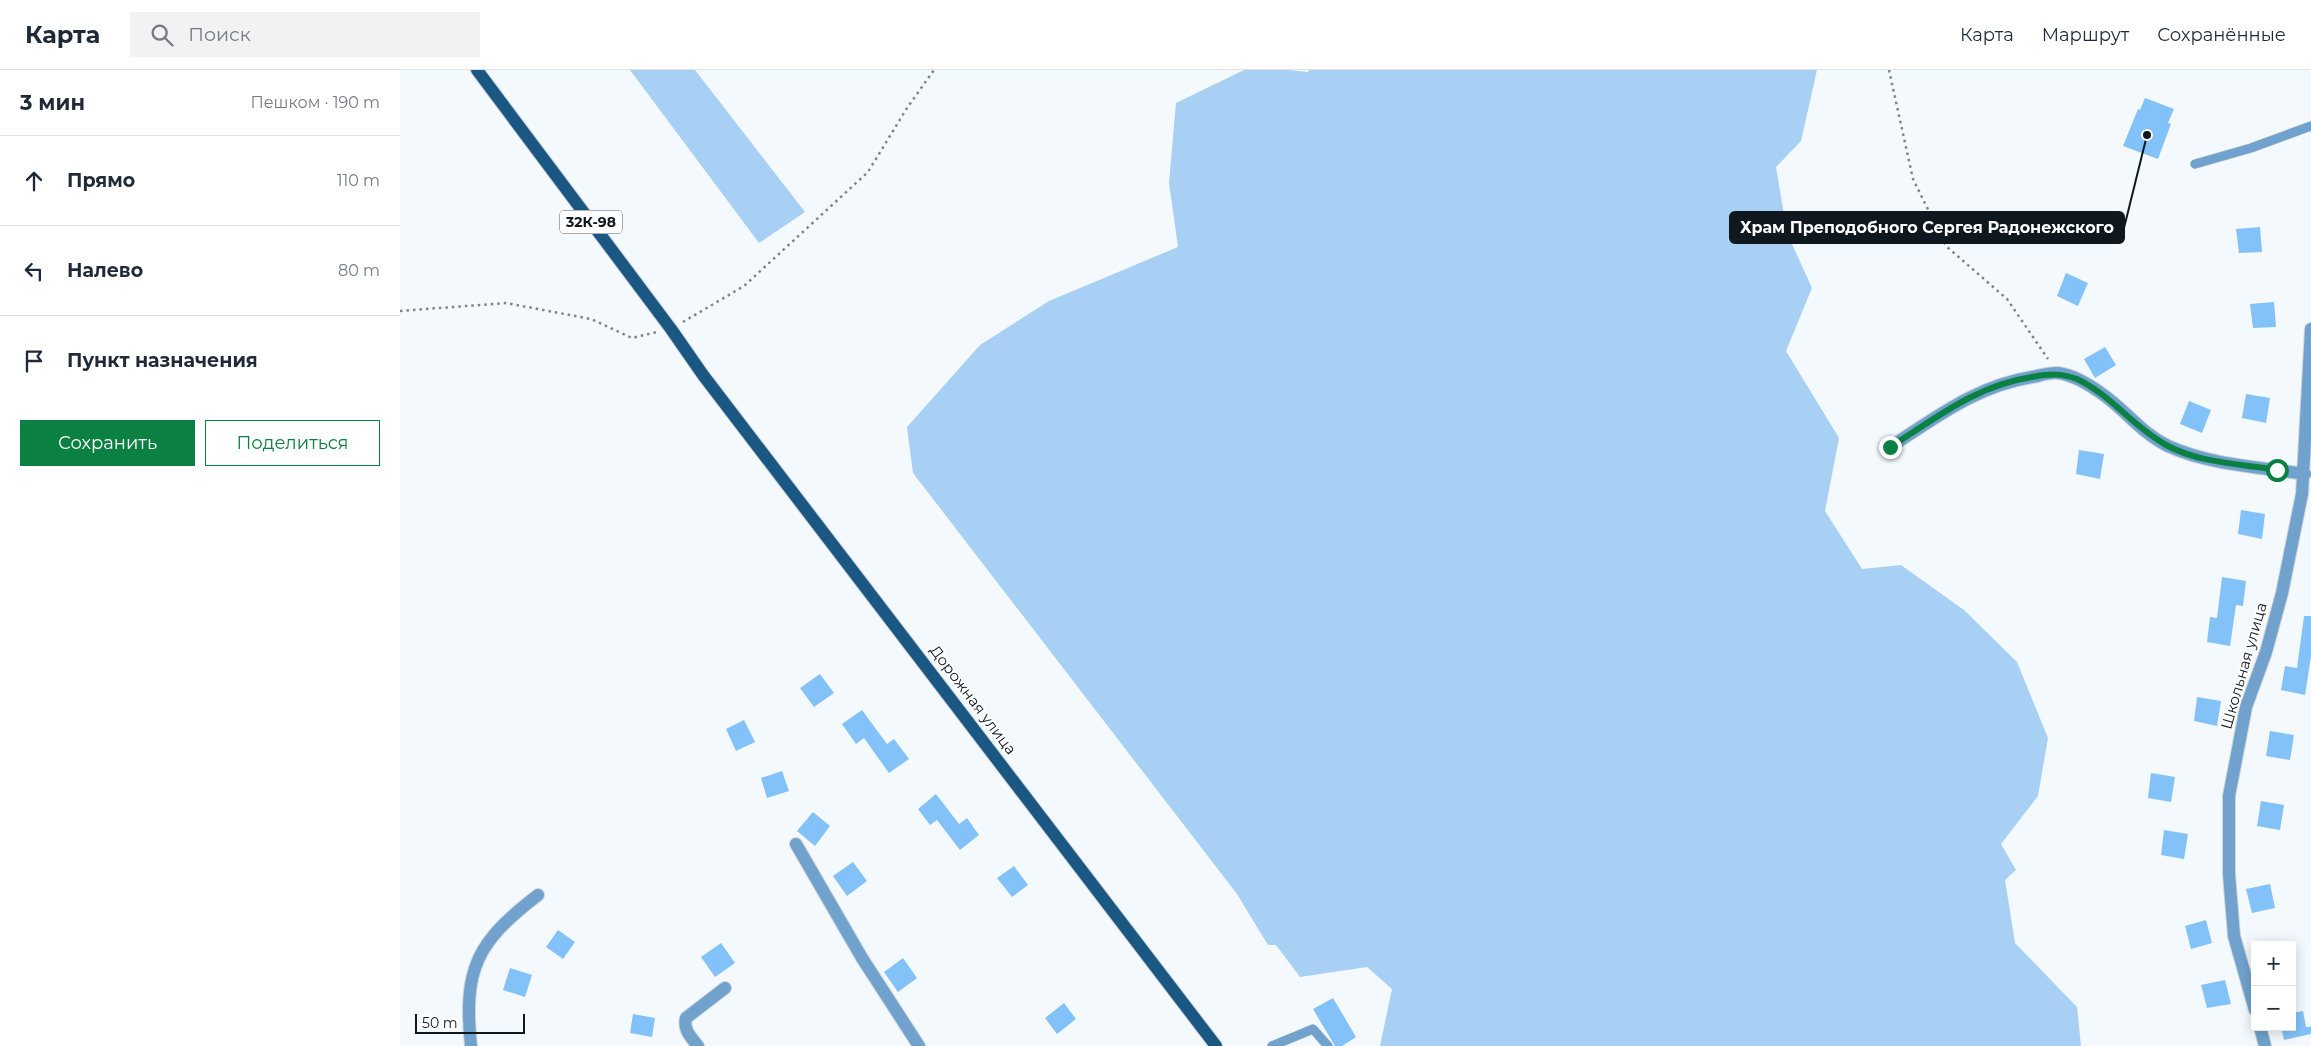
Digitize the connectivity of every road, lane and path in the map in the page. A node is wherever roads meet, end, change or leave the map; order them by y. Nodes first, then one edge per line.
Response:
1 (477, 70) edge
2 (934, 70) edge
3 (1889, 70) edge
4 (2311, 126) edge
5 (2196, 164) dead end
6 (400, 311) edge
7 (671, 329) junction
8 (2311, 330) edge
9 (2058, 373) junction
10 (1890, 447) dead end
11 (2305, 474) junction
12 (2307, 495) edge
13 (796, 844) dead end
14 (538, 896) dead end
15 (725, 988) dead end
16 (2251, 996) edge
17 (2261, 1031) edge
18 (471, 1046) edge
19 (698, 1046) edge
20 (919, 1046) edge
21 (1216, 1046) edge
22 (1272, 1046) edge
23 (1328, 1046) edge
24 (2265, 1046) edge

1 - 7 main road, 32К-98
2 - 7 path
3 - 9 path
4 - 5 lane
6 - 7 path
7 - 21 main road, Дорожная улица / 32К-98
8 - 11 street, Школьная улица
9 - 10 street
9 - 11 street
11 - 12 street, Школьная улица
12 - 16 street, Школьная улица
13 - 20 street
14 - 18 street
15 - 19 street
17 - 24 street
22 - 23 lane

